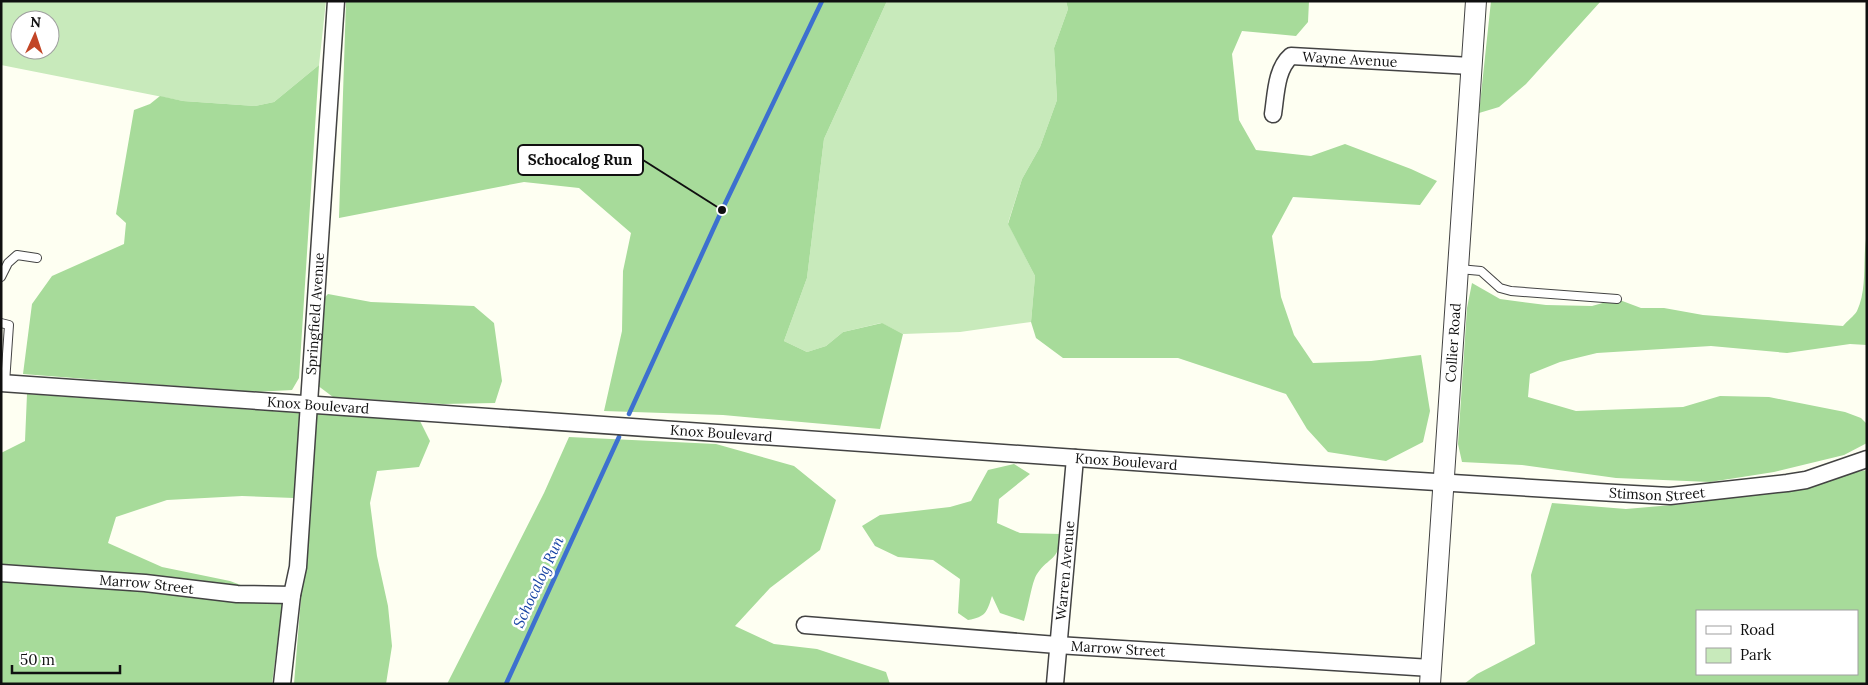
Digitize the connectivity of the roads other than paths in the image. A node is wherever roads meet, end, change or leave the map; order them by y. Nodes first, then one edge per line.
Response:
1 (336, 1) edge
2 (1476, 1) edge
3 (1471, 66) junction
4 (1273, 114) dead end
5 (37, 258) dead end
6 (1457, 269) junction
7 (1, 277) edge
8 (1617, 299) dead end
9 (1, 323) edge
10 (3, 383) edge
11 (309, 405) junction
12 (1075, 458) junction
13 (1867, 459) edge
14 (1443, 483) junction
15 (1, 573) edge
16 (292, 595) junction
17 (805, 624) dead end
18 (1057, 645) junction
19 (1430, 676) edge
20 (282, 684) edge
21 (1055, 684) edge

1 - 11 street, Springfield Avenue
2 - 3 street, Collier Road
3 - 4 street, Wayne Avenue
3 - 6 street, Collier Road
5 - 7 lane
6 - 8 lane
6 - 14 street, Collier Road
9 - 10 lane
10 - 11 street, Knox Boulevard
11 - 12 street, Knox Boulevard
11 - 16 street, Springfield Avenue
12 - 14 street, Knox Boulevard
12 - 18 street, Warren Avenue
13 - 14 street, Stimson Street
14 - 19 street, Collier Road
15 - 16 street, Marrow Street
16 - 20 street, Springfield Avenue
17 - 18 street, Marrow Street
18 - 19 street, Marrow Street
18 - 21 street, Warren Avenue

